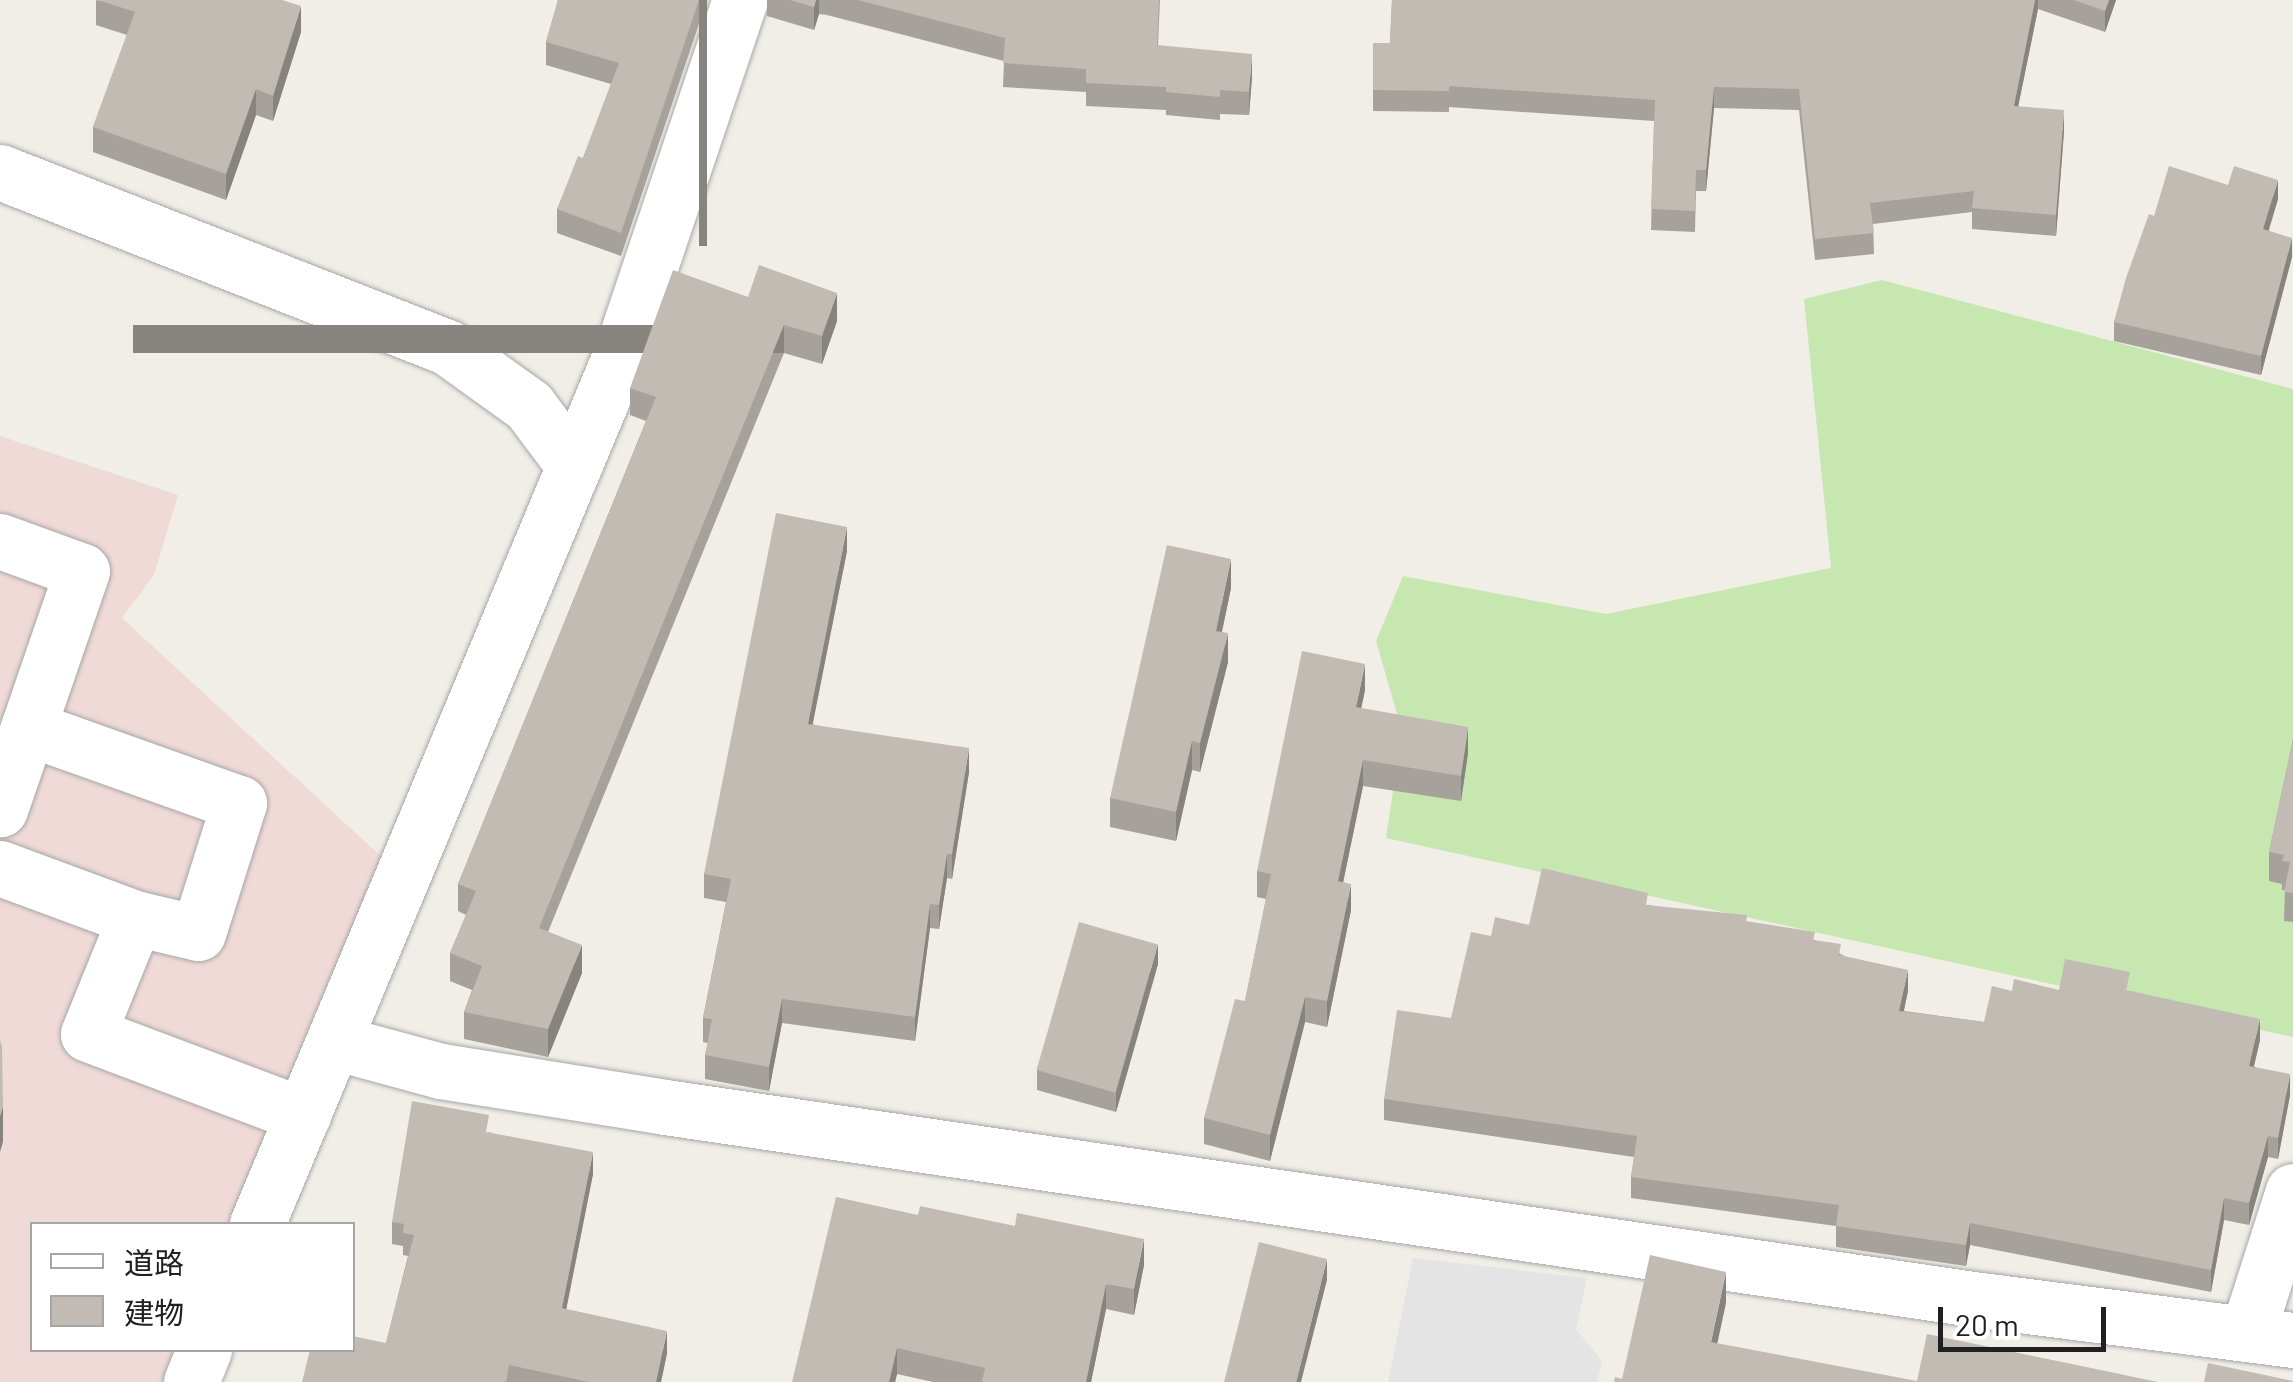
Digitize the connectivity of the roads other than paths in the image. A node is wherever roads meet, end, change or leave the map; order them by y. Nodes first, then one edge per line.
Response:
1 (740, 0) edge
2 (0, 172) edge
3 (574, 466) junction
4 (0, 541) edge
5 (28, 728) junction
6 (0, 809) edge
7 (0, 868) edge
8 (135, 918) junction
9 (334, 1042) junction
10 (303, 1115) junction
11 (2293, 1191) edge
12 (258, 1222) edge
13 (2270, 1336) edge
14 (203, 1352) edge
15 (191, 1382) edge

1 - 3 street
2 - 3 street
3 - 9 street
4 - 5 street
5 - 6 street
5 - 8 street
7 - 8 street
8 - 10 street
9 - 10 street
9 - 13 street
10 - 12 street
11 - 13 street
14 - 15 street

